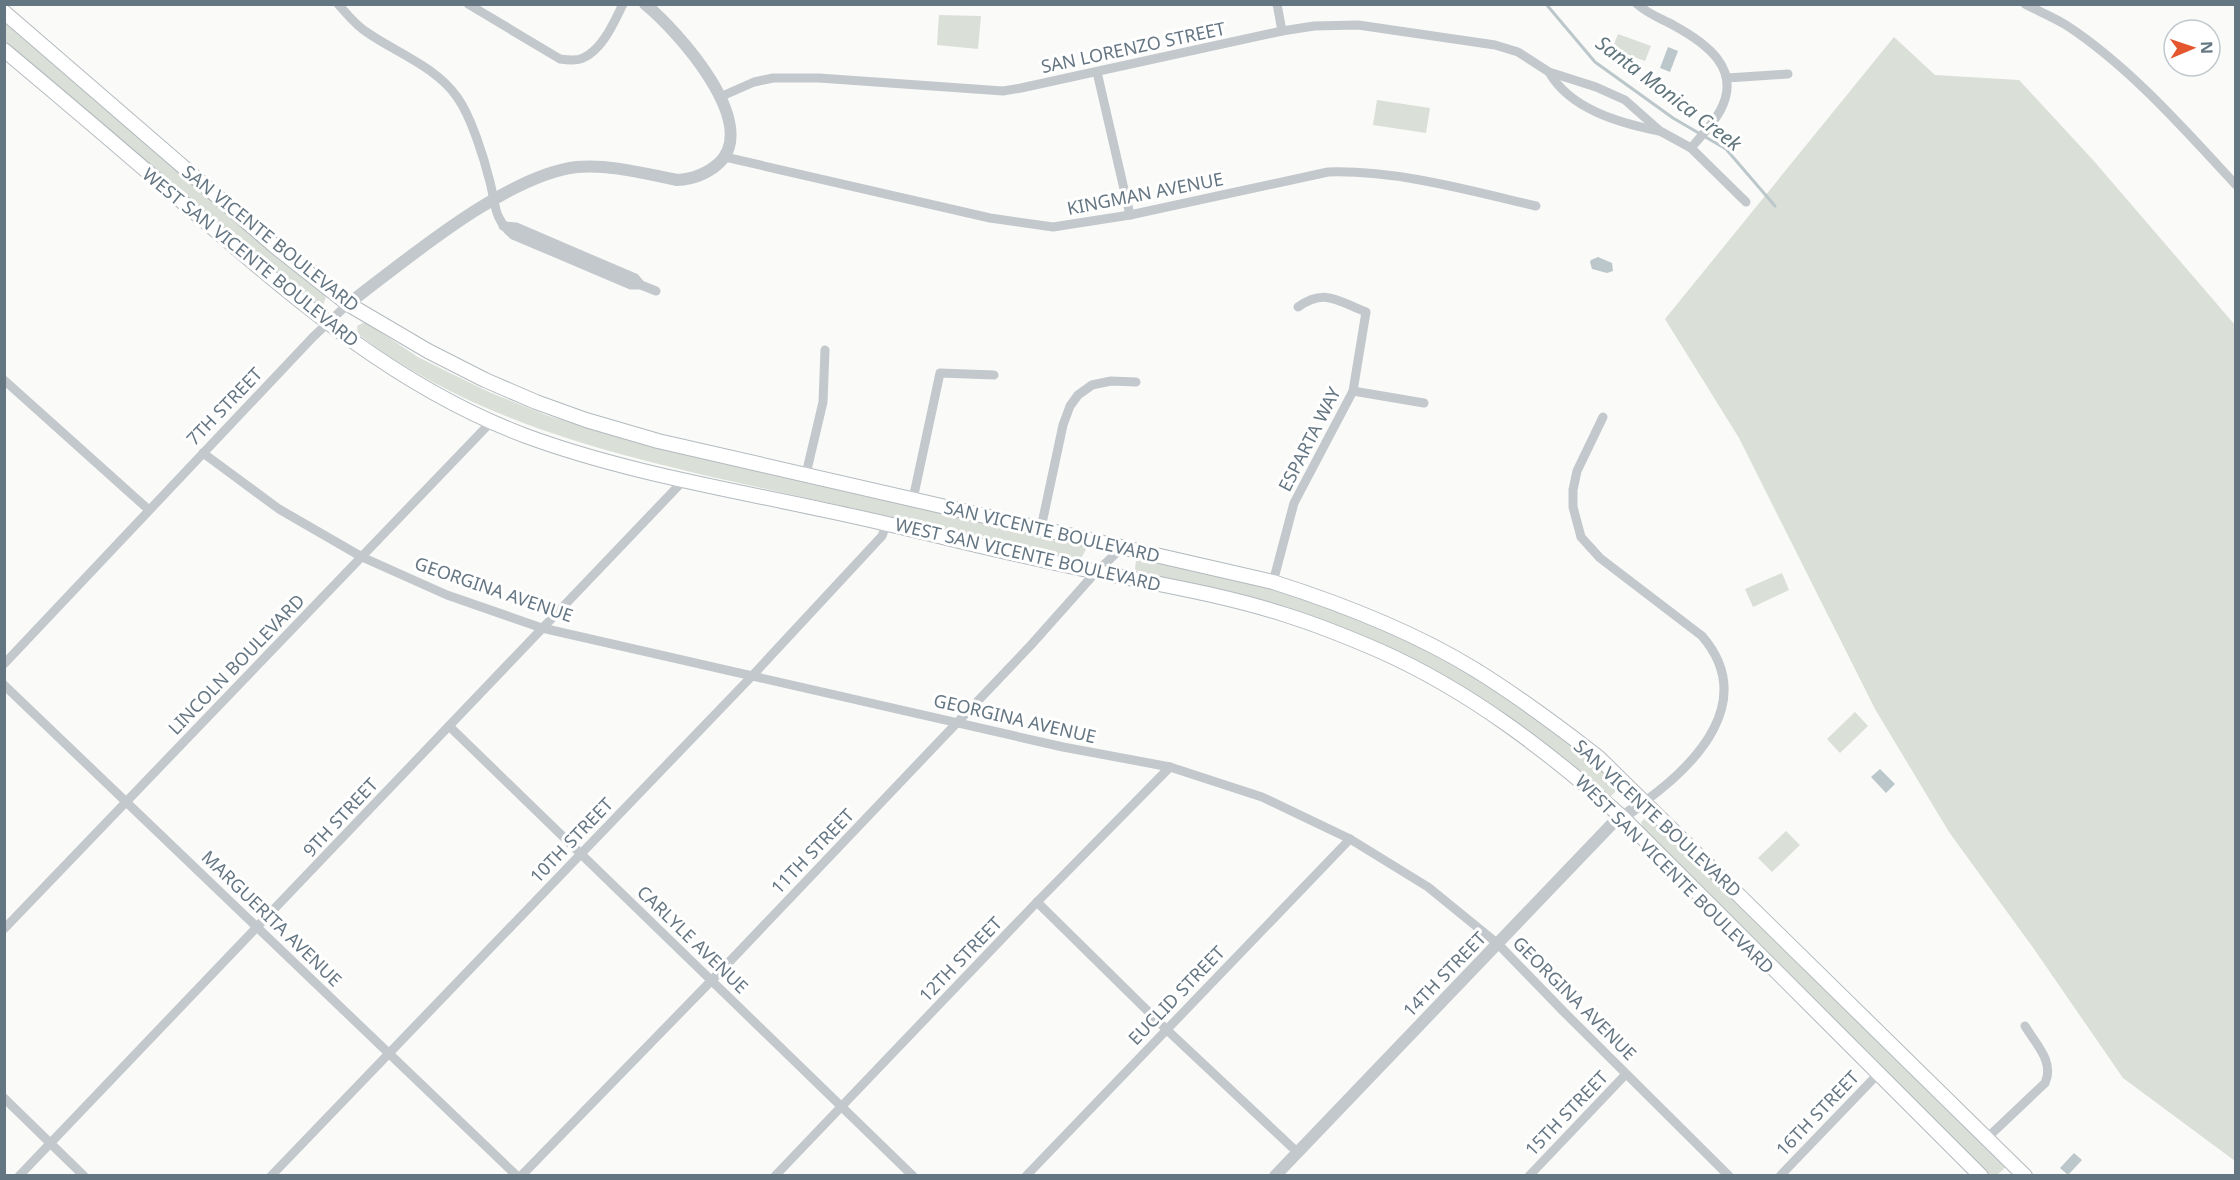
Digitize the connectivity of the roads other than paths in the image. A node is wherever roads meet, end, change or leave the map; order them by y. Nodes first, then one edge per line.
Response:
1 (338, 4) edge
2 (468, 4) edge
3 (622, 4) edge
4 (645, 4) edge
5 (1277, 4) edge
6 (1637, 4) edge
7 (2025, 4) edge
8 (4, 12) edge
9 (1282, 32) junction
10 (4, 50) edge
11 (1097, 72) junction
12 (1548, 72) junction
13 (1788, 75) dead end
14 (1727, 78) junction
15 (720, 97) junction
16 (1660, 131) junction
17 (1691, 148) junction
18 (726, 157) junction
19 (2235, 185) edge
20 (494, 201) junction
21 (1746, 202) dead end
22 (1536, 206) dead end
23 (1130, 216) junction
24 (656, 291) dead end
25 (348, 304) junction
26 (1298, 307) dead end
27 (327, 324) junction
28 (825, 350) dead end
29 (994, 375) dead end
30 (4, 380) edge
31 (1136, 382) dead end
32 (1353, 392) junction
33 (1424, 403) dead end
34 (1603, 417) dead end
35 (492, 421) junction
36 (203, 453) junction
37 (806, 474) junction
38 (684, 480) junction
39 (913, 499) junction
40 (149, 510) junction
41 (887, 523) junction
42 (1041, 528) junction
43 (1123, 547) junction
44 (362, 557) junction
45 (1096, 572) junction
46 (1273, 582) junction
47 (542, 628) junction
48 (4, 664) edge
49 (752, 676) junction
50 (4, 685) edge
51 (958, 722) junction
52 (449, 726) junction
53 (1170, 767) junction
54 (126, 802) junction
55 (1644, 802) junction
56 (1622, 817) junction
57 (1350, 839) junction
58 (581, 854) junction
59 (1037, 902) junction
60 (259, 927) junction
61 (4, 929) edge
62 (1498, 944) junction
63 (712, 980) junction
64 (2025, 1026) dead end
65 (1166, 1029) junction
66 (389, 1052) junction
67 (1626, 1074) junction
68 (1878, 1074) junction
69 (4, 1098) edge
70 (842, 1106) junction
71 (1987, 1138) junction
72 (51, 1143) junction
73 (1297, 1152) junction
74 (20, 1176) edge
75 (84, 1176) edge
76 (271, 1176) edge
77 (519, 1176) edge
78 (775, 1176) edge
79 (913, 1176) edge
80 (1026, 1176) edge
81 (1275, 1176) edge
82 (1529, 1176) edge
83 (1729, 1176) edge
84 (1780, 1176) edge
85 (1981, 1176) edge
86 (2025, 1176) edge

1 - 20 street
2 - 3 street
4 - 15 street
5 - 9 street
6 - 14 street
7 - 19 street
8 - 25 main road, SAN VICENTE BOULEVARD
9 - 11 street, SAN LORENZO STREET
9 - 12 street, SAN LORENZO STREET
10 - 27 main road, WEST SAN VICENTE BOULEVARD
11 - 15 street, SAN LORENZO STREET
11 - 23 street
12 - 16 street, SAN LORENZO STREET
12 - 16 street, SAN LORENZO STREET
13 - 14 street
14 - 17 street
15 - 18 street
16 - 17 street, SAN LORENZO STREET
17 - 21 street, SAN LORENZO STREET
18 - 20 street, 7TH STREET
18 - 23 street, KINGMAN AVENUE
20 - 24 street
20 - 25 street, 7TH STREET
22 - 23 street, KINGMAN AVENUE
25 - 27 street, 7TH STREET
25 - 37 main road, SAN VICENTE BOULEVARD
26 - 32 street, ESPARTA WAY
27 - 35 main road, WEST SAN VICENTE BOULEVARD
27 - 36 street, 7TH STREET
28 - 37 street
29 - 39 street
30 - 40 street
31 - 42 street
32 - 33 street
32 - 46 street, ESPARTA WAY
34 - 55 street
35 - 38 main road, WEST SAN VICENTE BOULEVARD
35 - 44 street, LINCOLN BOULEVARD
36 - 40 street, 7TH STREET
36 - 44 street, GEORGINA AVENUE
37 - 39 main road, SAN VICENTE BOULEVARD
38 - 41 main road, WEST SAN VICENTE BOULEVARD
38 - 47 street, 9TH STREET
39 - 42 main road, SAN VICENTE BOULEVARD
40 - 48 street, 7TH STREET
41 - 45 main road, WEST SAN VICENTE BOULEVARD
41 - 49 street, 10TH STREET
42 - 43 main road, SAN VICENTE BOULEVARD
43 - 45 street, 11TH STREET
43 - 46 main road, SAN VICENTE BOULEVARD
44 - 47 street, GEORGINA AVENUE
44 - 54 street, LINCOLN BOULEVARD
45 - 51 street, 11TH STREET
45 - 56 main road, WEST SAN VICENTE BOULEVARD
46 - 55 main road, SAN VICENTE BOULEVARD
47 - 49 street, GEORGINA AVENUE
47 - 52 street, 9TH STREET
49 - 51 street, GEORGINA AVENUE
49 - 58 street, 10TH STREET
50 - 54 street, MARGUERITA AVENUE
51 - 53 street, GEORGINA AVENUE
51 - 63 street, 11TH STREET
52 - 58 street, CARLYLE AVENUE
52 - 60 street, 9TH STREET
53 - 57 street, GEORGINA AVENUE
53 - 59 street, 12TH STREET
54 - 60 street, MARGUERITA AVENUE
54 - 61 street, LINCOLN BOULEVARD
55 - 56 street, 14TH STREET
55 - 71 main road, SAN VICENTE BOULEVARD
56 - 62 street, 14TH STREET
56 - 68 main road, WEST SAN VICENTE BOULEVARD
57 - 62 street, GEORGINA AVENUE
57 - 65 street, EUCLID STREET
58 - 63 street, CARLYLE AVENUE
58 - 66 street, 10TH STREET
59 - 65 street
59 - 70 street, 12TH STREET
60 - 66 street, MARGUERITA AVENUE
60 - 72 street, 9TH STREET
62 - 67 street, GEORGINA AVENUE
62 - 73 street, 14TH STREET
63 - 70 street, CARLYLE AVENUE
63 - 77 street, 11TH STREET
64 - 71 street
65 - 73 street
65 - 80 street, EUCLID STREET
66 - 76 street, 10TH STREET
66 - 77 street, MARGUERITA AVENUE
67 - 82 street, 15TH STREET
67 - 83 street, GEORGINA AVENUE
68 - 84 street, 16TH STREET
68 - 85 main road, WEST SAN VICENTE BOULEVARD
69 - 72 street
70 - 78 street, 12TH STREET
70 - 79 street, CARLYLE AVENUE
71 - 86 main road, SAN VICENTE BOULEVARD
72 - 74 street, 9TH STREET
72 - 75 street
73 - 81 street, 14TH STREET

